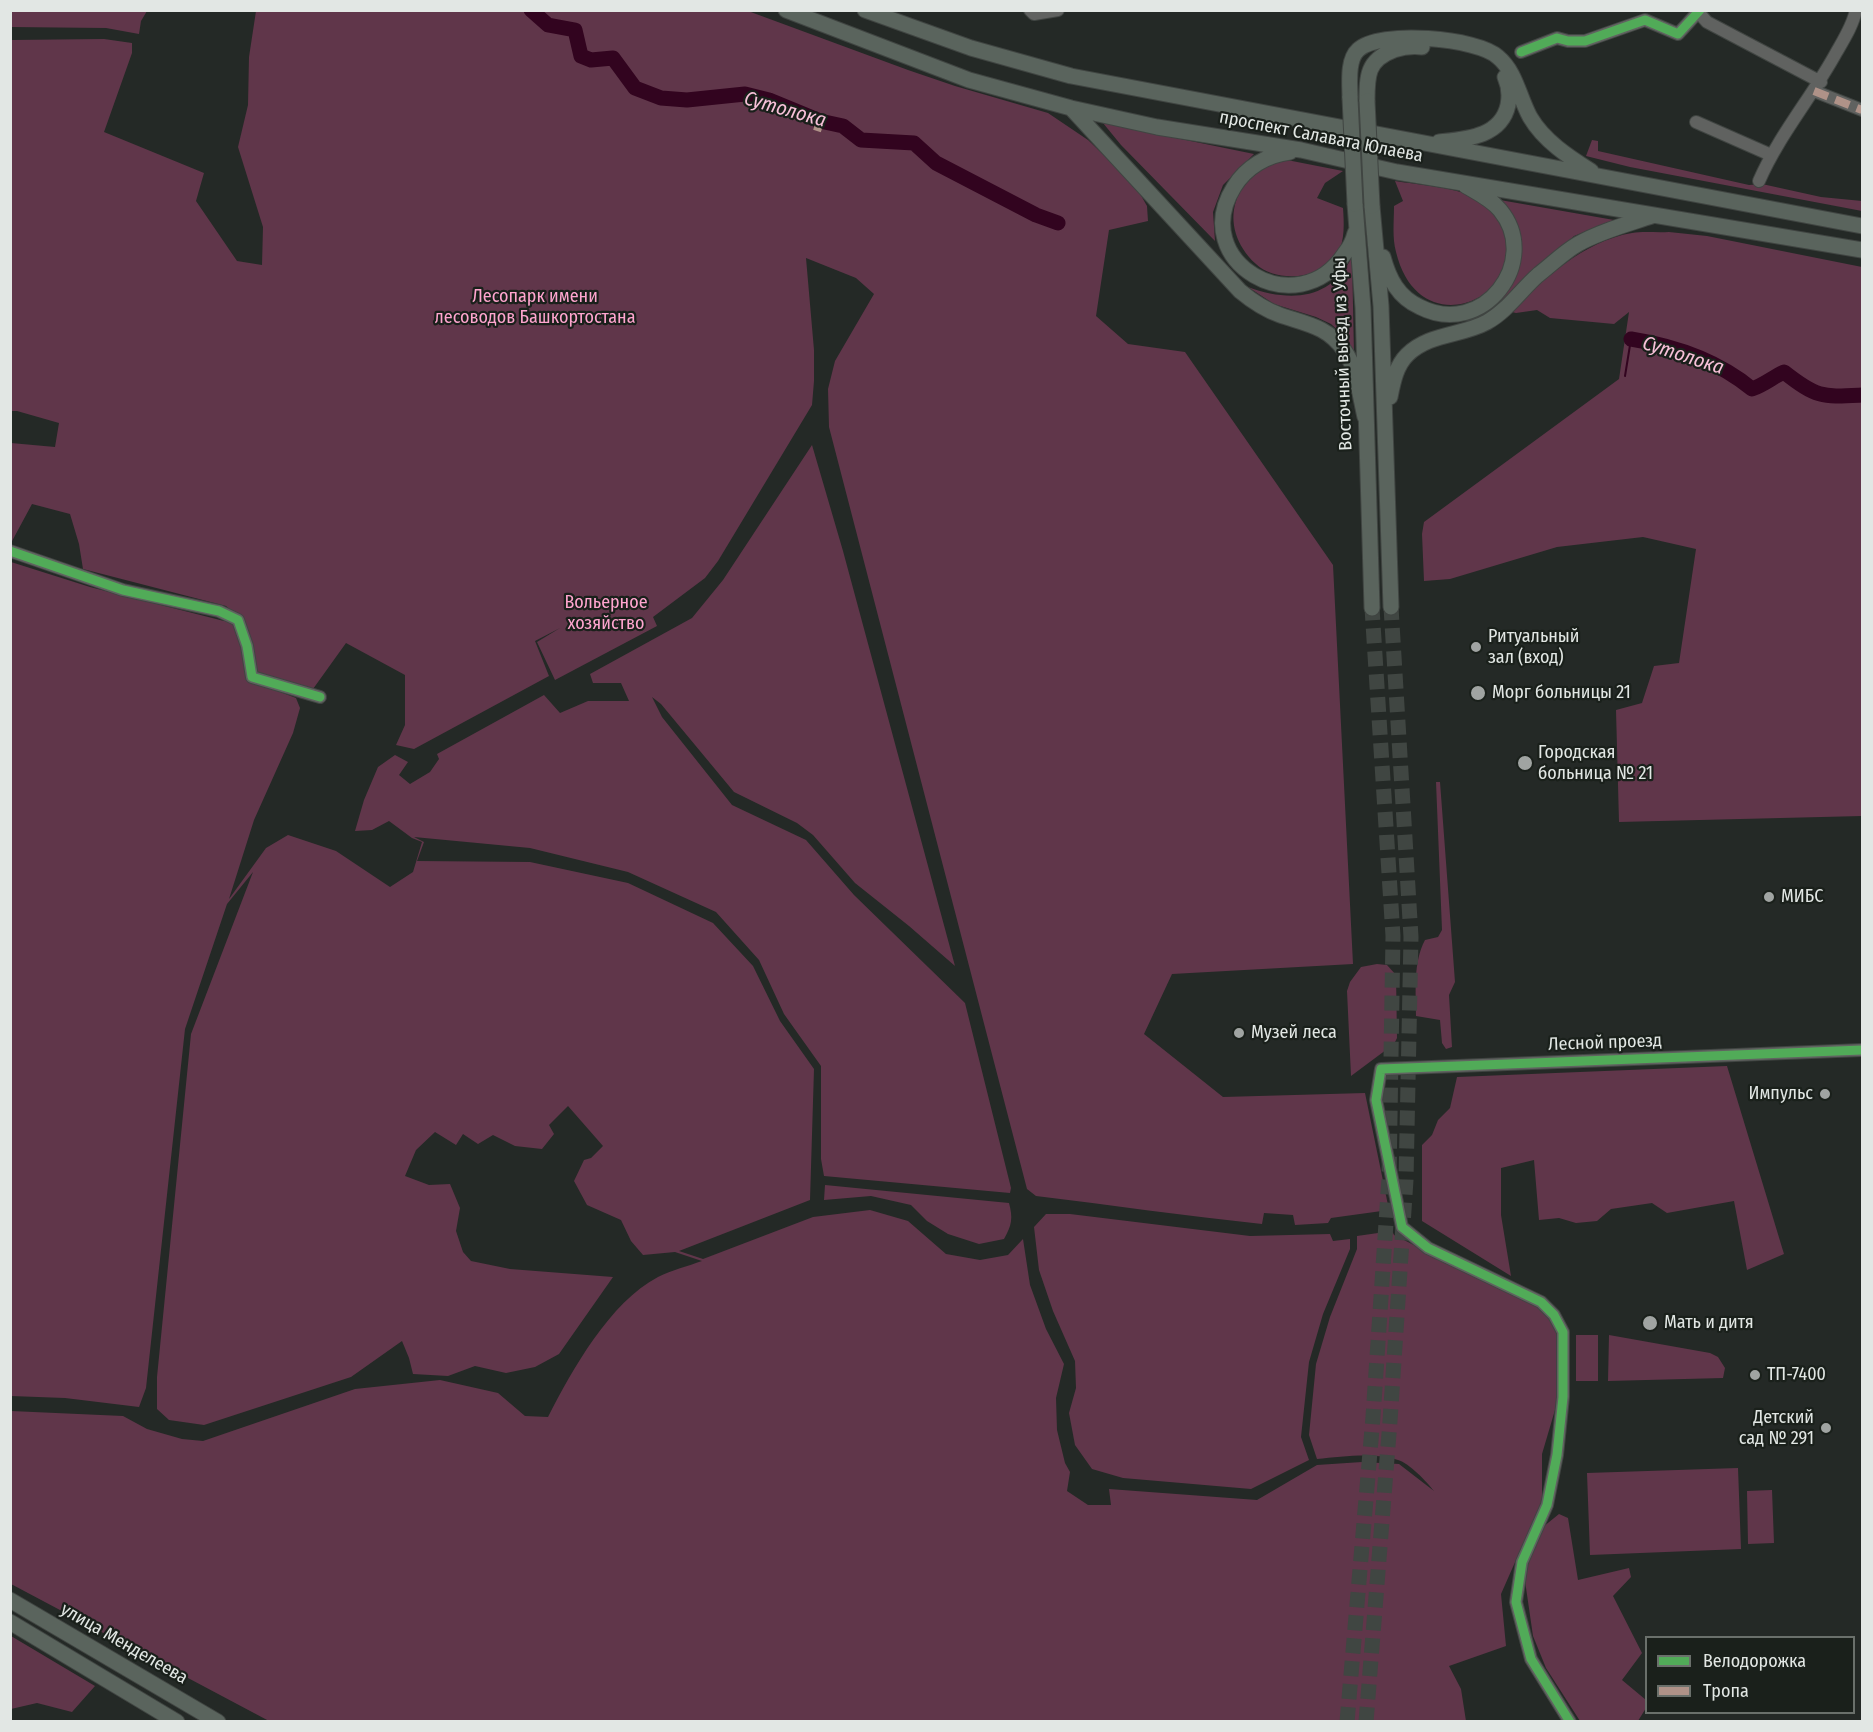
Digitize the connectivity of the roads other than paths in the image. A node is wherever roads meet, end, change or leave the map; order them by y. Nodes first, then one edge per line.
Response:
1 (786, 10) edge
2 (865, 10) edge
3 (1030, 10) edge
4 (1058, 10) edge
5 (1856, 10) edge
6 (1699, 11) edge
7 (1521, 52) dead end
8 (1817, 86) junction
9 (1071, 108) junction
10 (1863, 110) edge
11 (1696, 122) dead end
12 (1423, 143) junction
13 (1301, 150) junction
14 (1770, 155) junction
15 (1599, 176) junction
16 (1455, 181) junction
17 (1759, 181) dead end
18 (1654, 215) junction
19 (1374, 225) junction
20 (1863, 226) edge
21 (1356, 230) junction
22 (1863, 250) edge
23 (1365, 417) junction
24 (1384, 417) junction
25 (10, 551) edge
26 (1391, 607) tunnel mouth
27 (1372, 608) tunnel mouth
28 (320, 697) dead end
29 (1863, 1050) edge
30 (10, 1600) edge
31 (10, 1622) edge
32 (177, 1722) edge
33 (218, 1722) edge
34 (1570, 1722) edge

1 - 9 main road, проспект Салавата Юлаева
2 - 12 main road, проспект Салавата Юлаева
3 - 4 street
5 - 8 street
6 - 7 street
6 - 8 street
8 - 10 street
8 - 14 street
9 - 13 main road, проспект Салавата Юлаева
9 - 23 main road
11 - 14 street
12 - 15 main road, проспект Салавата Юлаева
12 - 19 main road, Восточный выезд из Уфы, bridge
13 - 16 main road, проспект Салавата Юлаева
13 - 21 main road
14 - 17 street
15 - 20 main road, проспект Салавата Юлаева
15 - 21 main road, Восточный выезд из Уфы, bridge
16 - 18 main road, проспект Салавата Юлаева
16 - 19 main road
18 - 22 main road, проспект Салавата Юлаева
18 - 24 main road
19 - 24 main road, Восточный выезд из Уфы
21 - 23 main road, Восточный выезд из Уфы
23 - 27 main road, Восточный выезд из Уфы
24 - 26 main road, Восточный выезд из Уфы
25 - 28 street
29 - 34 street, Лесной проезд
30 - 33 main road, улица Менделеева
31 - 32 main road

